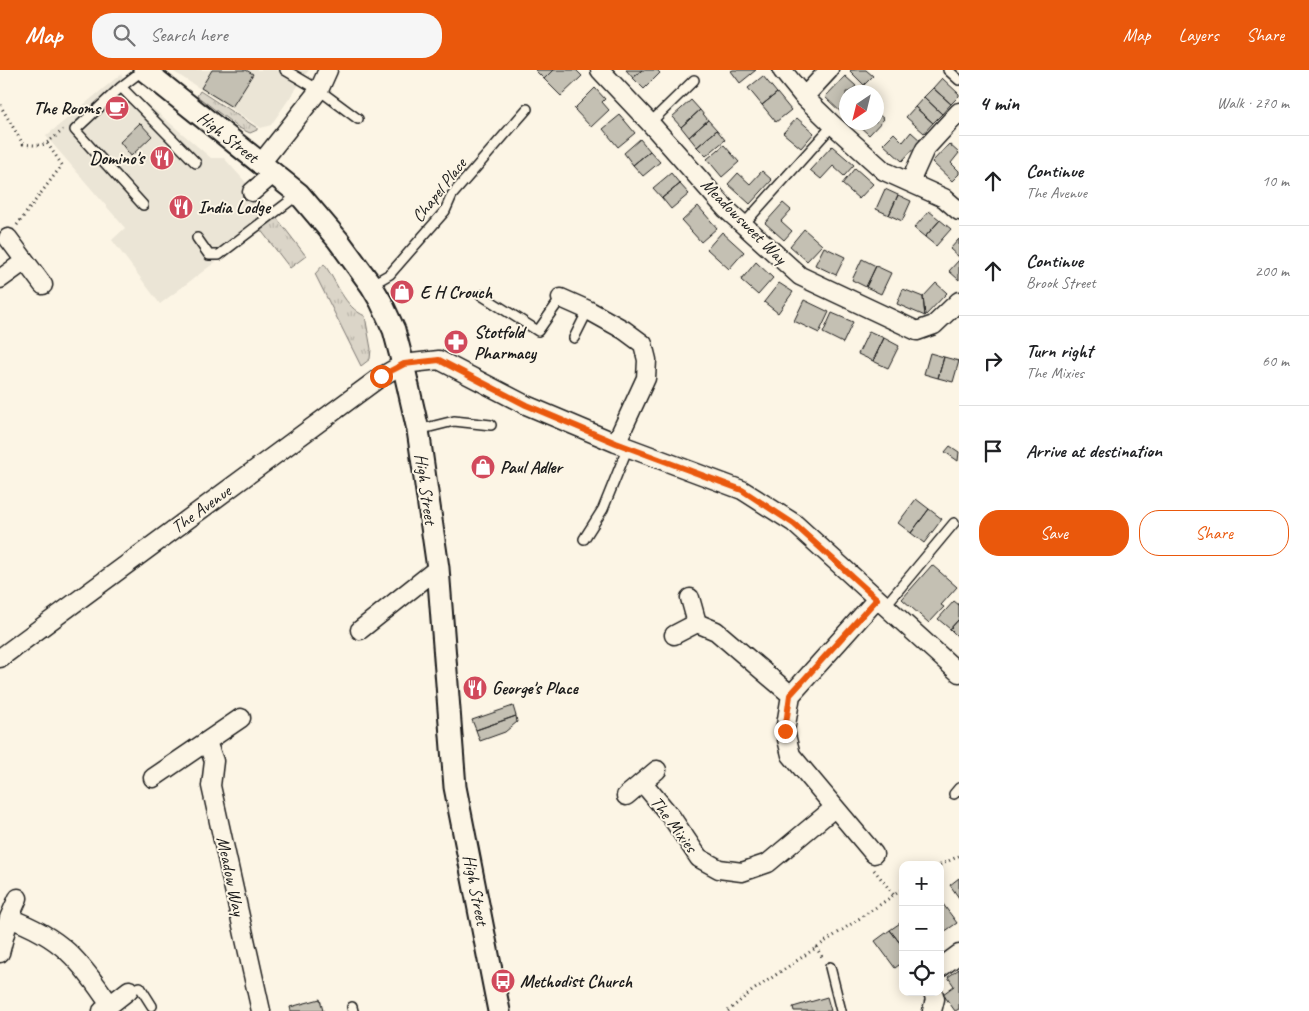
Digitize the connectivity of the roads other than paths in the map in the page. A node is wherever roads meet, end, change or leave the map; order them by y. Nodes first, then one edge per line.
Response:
1 (143, 70) edge
2 (285, 70) edge
3 (328, 70) edge
4 (600, 70) edge
5 (782, 70) edge
6 (829, 70) edge
7 (948, 70) edge
8 (694, 80) dead end
9 (959, 80) edge
10 (121, 88) junction
11 (319, 90) junction
12 (804, 97) junction
13 (527, 109) dead end
14 (958, 115) edge
15 (358, 119) dead end
16 (650, 123) junction
17 (833, 125) junction
18 (196, 163) dead end
19 (268, 168) junction
20 (910, 182) junction
21 (252, 192) dead end
22 (299, 194) junction
23 (143, 205) dead end
24 (959, 212) edge
25 (743, 225) junction
26 (8, 238) road end
27 (197, 238) dead end
28 (25, 261) junction
29 (0, 279) edge
30 (44, 285) dead end
31 (371, 285) junction
32 (481, 296) dead end
33 (561, 298) joint
34 (959, 300) edge
35 (588, 310) junction
36 (574, 338) dead end
37 (404, 364) junction
38 (491, 425) dead end
39 (418, 430) junction
40 (622, 445) junction
41 (954, 523) dead end
42 (584, 539) dead end
43 (438, 568) junction
44 (690, 598) dead end
45 (881, 602) junction
46 (698, 623) junction
47 (360, 630) dead end
48 (674, 635) dead end
49 (0, 658) edge
50 (959, 673) edge
51 (790, 695) junction
52 (241, 718) dead end
53 (207, 742) junction
54 (657, 770) dead end
55 (153, 778) dead end
56 (643, 783) junction
57 (626, 796) dead end
58 (834, 808) junction
59 (874, 854) road end
60 (18, 898) dead end
61 (9, 918) junction
62 (0, 953) edge
63 (959, 954) edge
64 (944, 965) edge
65 (830, 967) dead end
66 (129, 990) joint
67 (934, 996) edge
68 (152, 1006) dead end
69 (106, 1008) edge
70 (261, 1011) edge
71 (499, 1011) edge
72 (841, 1011) edge
73 (932, 1011) edge

1 - 10 lane
1 - 19 street, High Street
2 - 11 lane
3 - 11 street
4 - 16 street, Meadowsweet Way
5 - 12 street
6 - 12 street
7 - 9 lane
8 - 16 lane
10 - 18 lane
10 - 23 lane
11 - 15 lane
11 - 19 street
12 - 17 street
13 - 31 lane, Chapel Place
14 - 20 street
16 - 25 street, Meadowsweet Way
17 - 20 street
17 - 25 lane
19 - 21 street
19 - 22 street, High Street
20 - 24 street
22 - 27 lane
22 - 31 street, High Street
25 - 34 street, Meadowsweet Way
26 - 28 street
28 - 29 street
28 - 30 street
31 - 37 street, High Street
32 - 33 lane
33 - 35 street
35 - 36 lane
35 - 40 street
37 - 39 street, High Street
37 - 40 street
37 - 49 street, The Avenue
38 - 39 lane
39 - 43 street, High Street
40 - 42 lane
40 - 45 street
41 - 45 lane
43 - 47 street
43 - 71 street, High Street
44 - 46 street
45 - 50 street
45 - 51 street
46 - 48 street
46 - 51 street
51 - 58 street
52 - 53 street
53 - 55 street
53 - 70 street, Meadow Way
54 - 56 street, The Mixies
56 - 57 street, The Mixies
56 - 58 street, The Mixies
58 - 59 street
60 - 61 street
61 - 62 street
61 - 69 street
63 - 64 street
65 - 72 lane
66 - 68 lane
66 - 69 street
67 - 73 street

